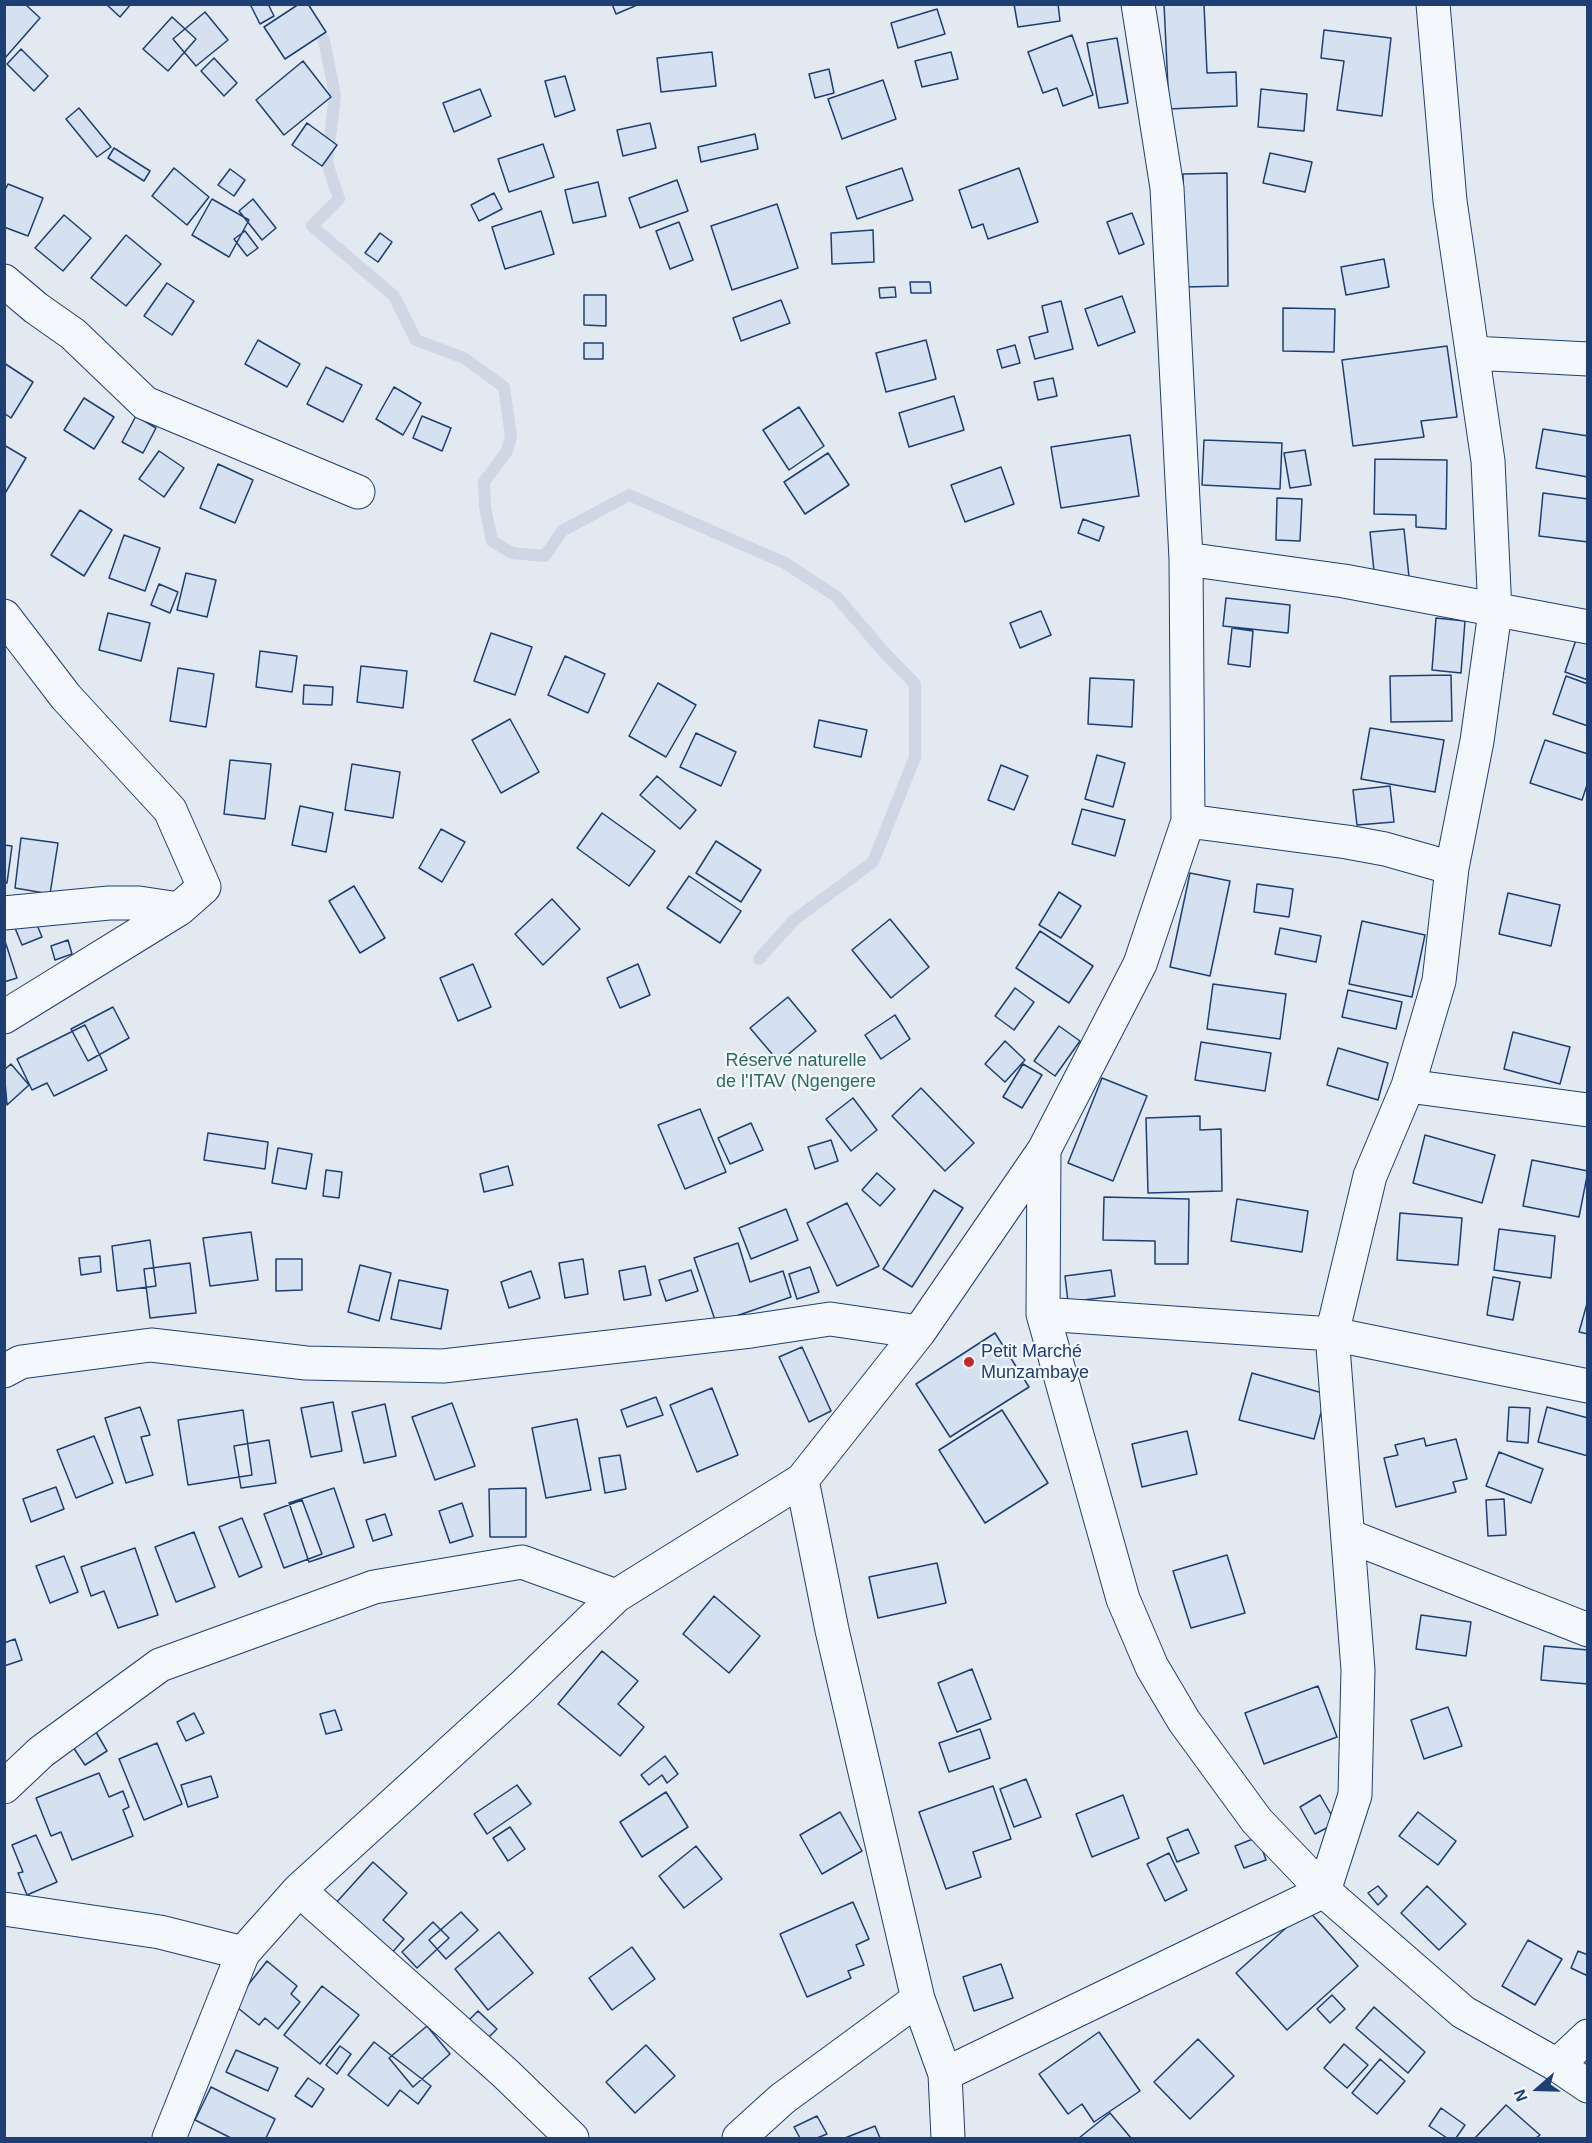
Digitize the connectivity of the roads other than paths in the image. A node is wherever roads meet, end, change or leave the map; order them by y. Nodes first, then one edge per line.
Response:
1 (1138, 4) edge
2 (1433, 4) edge
3 (4, 281) edge
4 (1472, 353) junction
5 (1587, 359) edge
6 (358, 492) dead end
7 (1186, 559) junction
8 (1495, 612) junction
9 (4, 616) edge
10 (1587, 627) edge
11 (1188, 821) junction
12 (1452, 867) junction
13 (179, 909) junction
14 (4, 913) edge
15 (4, 1017) edge
16 (1408, 1086) junction
17 (1587, 1110) edge
18 (1044, 1150) junction
19 (1043, 1314) junction
20 (919, 1332) junction
21 (1332, 1334) junction
22 (10, 1363) edge
23 (1587, 1386) edge
24 (802, 1480) junction
25 (1349, 1536) junction
26 (616, 1596) junction
27 (1587, 1630) edge
28 (4, 1787) edge
29 (299, 1890) junction
30 (1324, 1891) junction
31 (4, 1909) edge
32 (243, 1953) junction
33 (918, 1999) junction
34 (1587, 2036) edge
35 (1557, 2065) junction
36 (945, 2074) junction
37 (1587, 2086) edge
38 (169, 2139) edge
39 (572, 2139) edge
40 (739, 2139) edge
41 (948, 2139) edge

1 - 7 street
2 - 4 street
3 - 6 street
4 - 5 street
4 - 8 street
7 - 8 street
7 - 11 street
8 - 10 street
8 - 12 street
9 - 13 street
11 - 12 street
11 - 18 street
12 - 16 street
13 - 14 street
13 - 15 street
16 - 17 street
16 - 21 street
18 - 19 street
18 - 20 street
19 - 21 street
19 - 30 street
20 - 22 street
20 - 24 street
21 - 23 street
21 - 25 street
24 - 26 street
24 - 33 street
25 - 27 street
25 - 30 street
26 - 28 street
26 - 29 street
29 - 32 street
29 - 39 street
30 - 35 street
30 - 36 street
31 - 32 street
32 - 38 street
33 - 36 street
33 - 40 street
34 - 35 street
35 - 37 street
36 - 41 street

